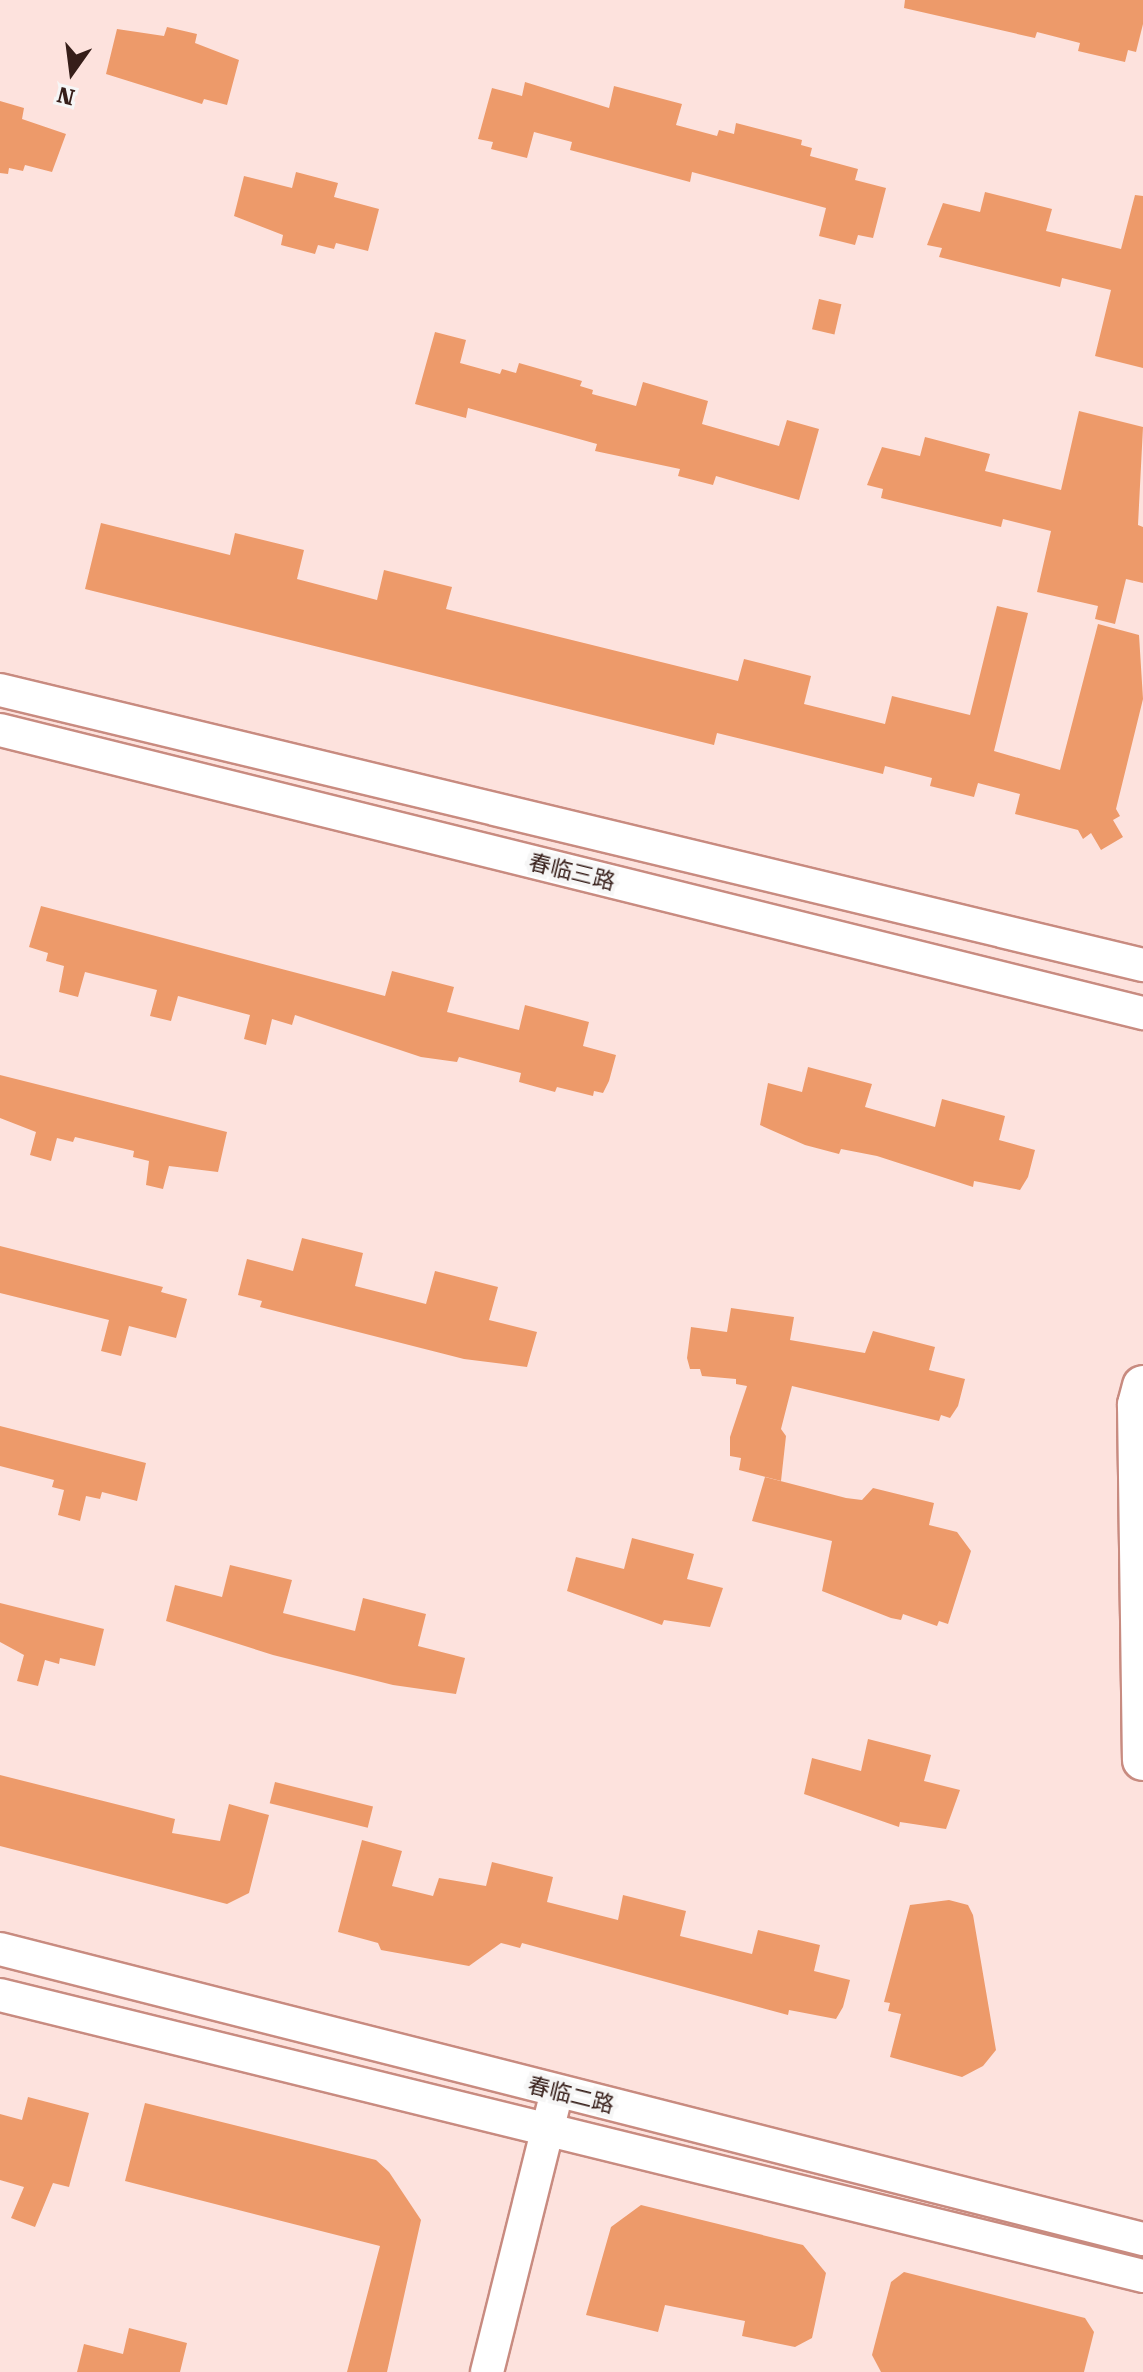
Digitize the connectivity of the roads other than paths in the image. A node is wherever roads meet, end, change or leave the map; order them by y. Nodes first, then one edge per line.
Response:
1 (0, 690) edge
2 (0, 730) edge
3 (1143, 965) edge
4 (1143, 1013) edge
5 (1143, 1386) edge
6 (1143, 1760) edge
7 (0, 1949) edge
8 (0, 1995) edge
9 (557, 2091) junction
10 (548, 2128) junction
11 (1143, 2239) edge
12 (1143, 2276) edge
13 (487, 2372) edge

1 - 3 street, 春临三路
2 - 4 street, 春临三路
5 - 6 main road
7 - 9 street, 春临二路
8 - 10 street, 春临二路
9 - 10 street
9 - 11 street, 春临二路
10 - 12 street, 春临二路
10 - 13 street

